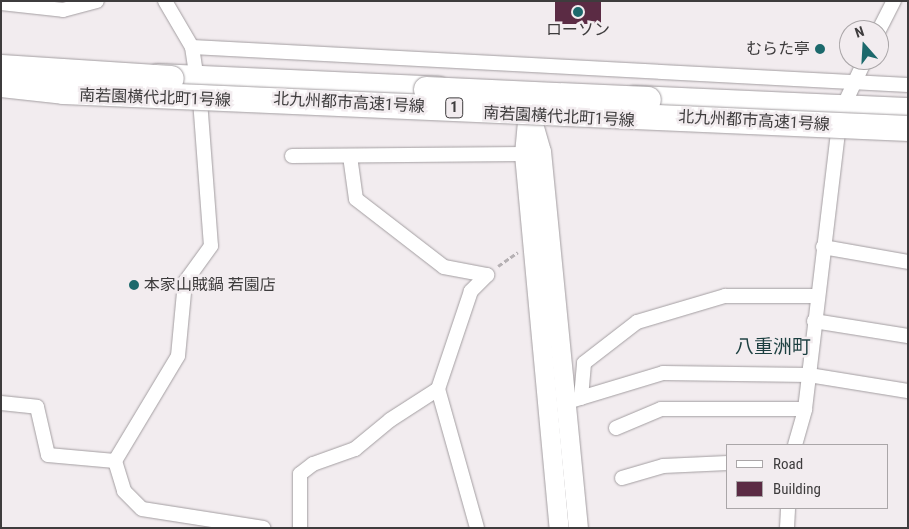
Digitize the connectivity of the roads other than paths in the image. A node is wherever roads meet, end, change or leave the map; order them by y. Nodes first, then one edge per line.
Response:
1 (97, 1) edge
2 (165, 1) edge
3 (894, 1) edge
4 (1, 3) edge
5 (884, 20) edge
6 (192, 47) junction
7 (1, 63) edge
8 (1, 67) edge
9 (860, 70) edge
10 (197, 76) junction
11 (855, 82) junction
12 (1, 84) edge
13 (908, 85) edge
14 (1, 89) edge
15 (528, 90) junction
16 (200, 100) junction
17 (844, 105) junction
18 (908, 107) edge
19 (908, 111) edge
20 (531, 116) junction
21 (908, 128) edge
22 (838, 131) junction
23 (908, 134) edge
24 (524, 154) junction
25 (292, 156) dead end
26 (350, 156) junction
27 (823, 246) junction
28 (908, 262) edge
29 (817, 296) junction
30 (814, 321) junction
31 (908, 336) edge
32 (809, 376) junction
33 (438, 389) junction
34 (908, 391) edge
35 (574, 400) junction
36 (1, 403) edge
37 (805, 409) junction
38 (616, 428) dead end
39 (795, 444) edge
40 (115, 461) junction
41 (726, 463) edge
42 (622, 478) dead end
43 (788, 509) edge
44 (264, 528) edge
45 (300, 528) edge
46 (477, 528) edge
47 (559, 528) edge
48 (578, 528) edge
49 (787, 528) edge

1 - 4 street
2 - 6 street
3 - 5 street
6 - 10 street
6 - 11 street
7 - 10 street, 南若園横代北町1号線
8 - 19 highway, 北九州都市高速1号線 / 1, bridge
9 - 11 street
10 - 15 street, 南若園横代北町1号線
10 - 16 street
11 - 13 street
11 - 17 street
12 - 21 highway, 北九州都市高速1号線 / 1, bridge
14 - 16 street, 南若園横代北町1号線
15 - 17 street, 南若園横代北町1号線
15 - 20 street
16 - 20 street, 南若園横代北町1号線
16 - 40 street
17 - 18 street, 南若園横代北町1号線
17 - 22 street
20 - 22 street, 南若園横代北町1号線
20 - 24 street
20 - 35 street
22 - 23 street, 南若園横代北町1号線
22 - 27 street
24 - 26 street
24 - 47 street
25 - 26 street
26 - 33 street
27 - 28 street
27 - 29 street
29 - 30 street
29 - 35 street
30 - 31 street
30 - 32 street
32 - 34 street
32 - 35 street
32 - 37 street
33 - 45 street
33 - 46 street
35 - 48 street
36 - 40 street
37 - 38 street
37 - 39 street
40 - 44 street
41 - 42 street
43 - 49 street

